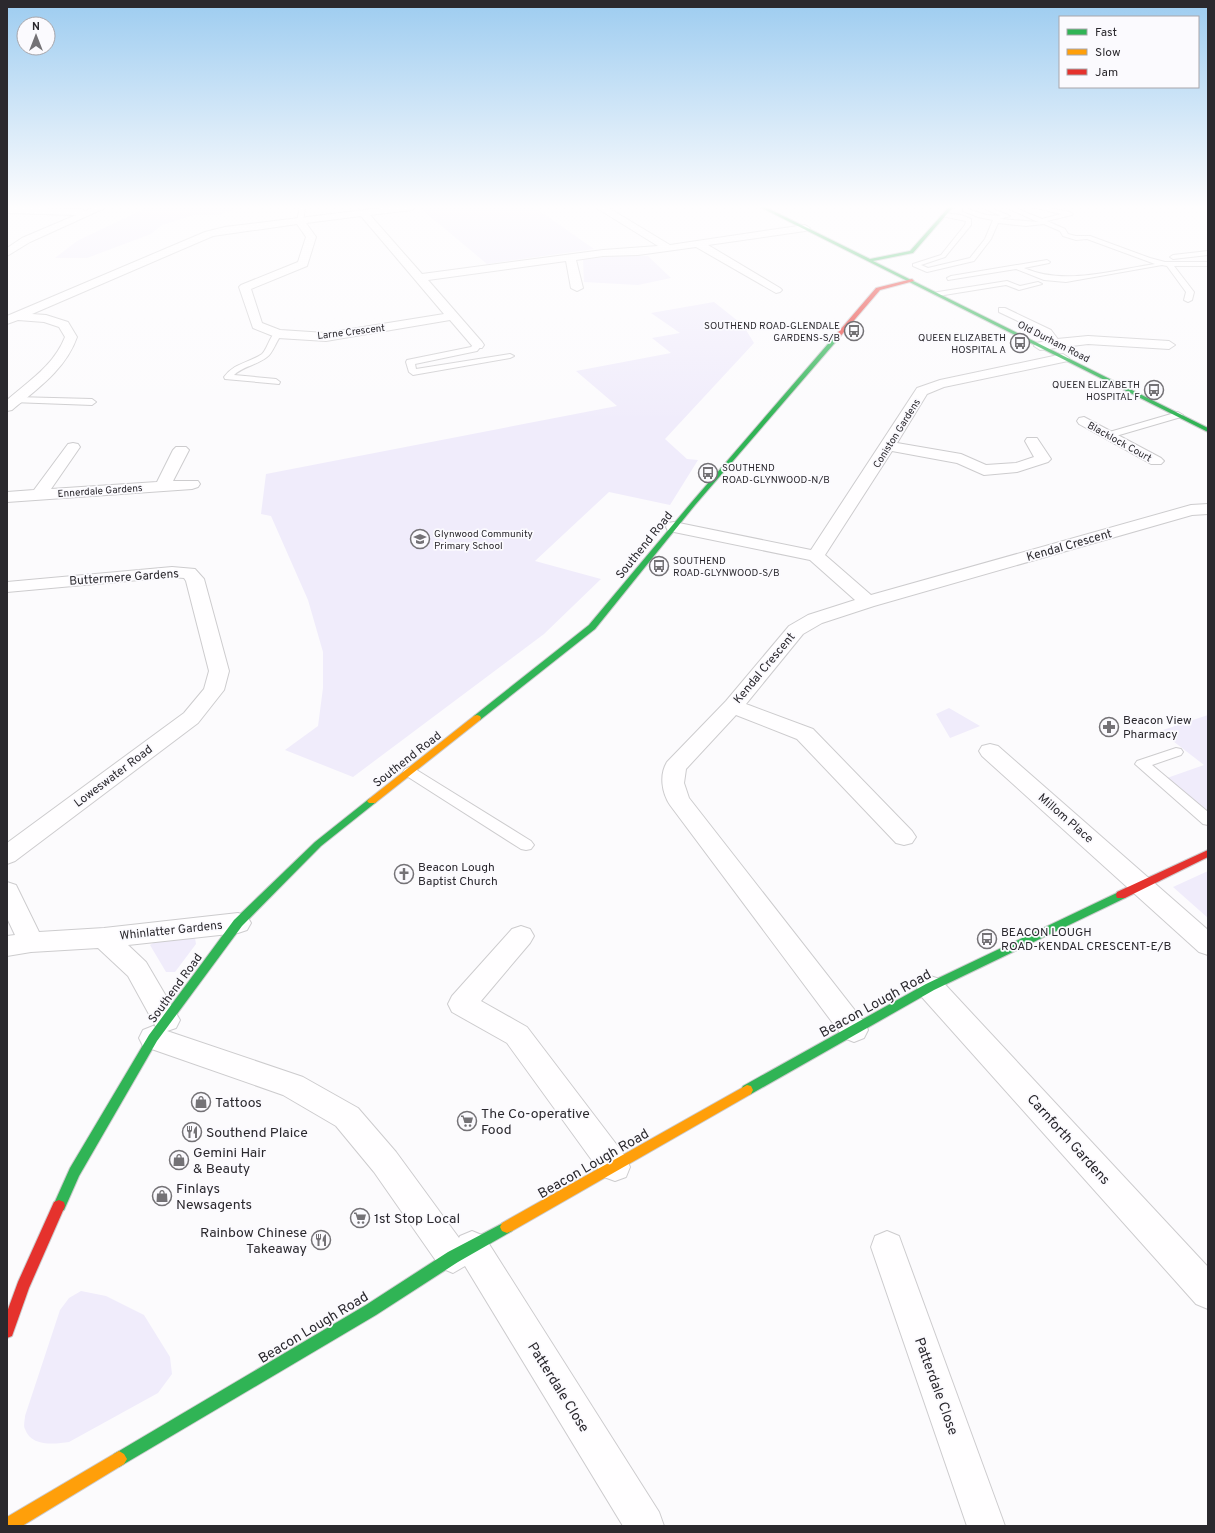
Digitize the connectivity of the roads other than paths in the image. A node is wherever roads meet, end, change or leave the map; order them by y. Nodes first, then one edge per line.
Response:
1 (419, 278) edge
2 (104, 279) edge
3 (267, 279) edge
4 (575, 279) edge
5 (757, 279) edge
6 (909, 279) edge
7 (1052, 279) edge
8 (1075, 279) edge
9 (1179, 279) edge
10 (912, 280) junction
11 (1038, 284) dead end
12 (577, 288) dead end
13 (776, 290) dead end
14 (938, 294) junction
15 (1188, 300) dead end
16 (1002, 310) dead end
17 (452, 316) junction
18 (12, 318) edge
19 (278, 334) junction
20 (1056, 342) junction
21 (478, 345) joint
22 (1169, 345) dead end
23 (1040, 346) junction
24 (510, 356) dead end
25 (1063, 358) junction
26 (276, 382) dead end
27 (92, 402) dead end
28 (11, 403) edge
29 (1178, 415) junction
30 (1084, 421) dead end
31 (1208, 430) edge
32 (1109, 435) junction
33 (1032, 441) dead end
34 (888, 446) junction
35 (73, 448) dead end
36 (181, 450) dead end
37 (1156, 461) dead end
38 (192, 484) dead end
39 (163, 485) junction
40 (39, 495) junction
41 (7, 497) edge
42 (1208, 509) edge
43 (674, 527) junction
44 (816, 556) junction
45 (7, 587) edge
46 (868, 602) junction
47 (214, 690) joint
48 (733, 706) junction
49 (990, 751) dead end
50 (1176, 752) dead end
51 (410, 772) junction
52 (1208, 820) edge
53 (904, 837) dead end
54 (526, 845) dead end
55 (1208, 853) edge
56 (7, 855) edge
57 (1142, 885) junction
58 (7, 891) edge
59 (238, 923) junction
60 (521, 936) dead end
61 (104, 938) junction
62 (19, 944) edge
63 (1208, 945) edge
64 (930, 987) junction
65 (159, 1029) junction
66 (854, 1030) junction
67 (615, 1167) junction
68 (887, 1247) dead end
69 (463, 1252) junction
70 (1208, 1292) edge
71 (7, 1331) edge
72 (37, 1518) edge
73 (7, 1526) edge
74 (646, 1526) edge
75 (986, 1526) edge

1 - 17 street
2 - 18 street
3 - 19 street, Larne Crescent
4 - 12 street
5 - 13 street
6 - 10 street, Old Durham Road
7 - 8 lane
9 - 15 lane
10 - 14 street, Old Durham Road
10 - 43 street, Southend Road
11 - 14 lane
14 - 23 street, Old Durham Road
16 - 20 lane
17 - 19 street, Larne Crescent
17 - 21 street
18 - 28 street
19 - 26 lane
20 - 22 street
20 - 23 street
21 - 24 lane
23 - 25 street, Old Durham Road
25 - 29 street, Old Durham Road
25 - 34 street, Coniston Gardens
27 - 28 lane
29 - 31 street, Old Durham Road
29 - 32 lane
30 - 32 street, Blacklock Court
32 - 37 street, Blacklock Court
33 - 34 street
34 - 44 street, Coniston Gardens
35 - 40 street
36 - 39 street
38 - 39 street, Ennerdale Gardens
39 - 40 street, Ennerdale Gardens
40 - 41 street, Ennerdale Gardens
42 - 46 street, Kendal Crescent
43 - 44 street
43 - 51 street, Southend Road
44 - 46 street
45 - 47 street, Buttermere Gardens
46 - 48 street, Kendal Crescent
47 - 56 street, Loweswater Road
48 - 53 street
48 - 66 street, Kendal Crescent
49 - 57 street, Millom Place
50 - 52 lane
51 - 54 lane
51 - 59 street, Southend Road
55 - 57 street, Beacon Lough Road
57 - 63 street, Millom Place
57 - 64 street, Beacon Lough Road
58 - 62 street
59 - 61 street, Whinlatter Gardens
59 - 65 street, Southend Road
60 - 67 street
61 - 62 street, Whinlatter Gardens
61 - 65 street, Whinlatter Gardens
64 - 66 street, Beacon Lough Road
64 - 70 street, Carnforth Gardens
65 - 69 street, Patterdale Close
65 - 71 street, Southend Road
66 - 67 street, Beacon Lough Road
67 - 69 street, Beacon Lough Road
68 - 75 street, Patterdale Close
69 - 72 street, Beacon Lough Road
69 - 74 street, Patterdale Close
72 - 73 street, Beacon Lough Road

